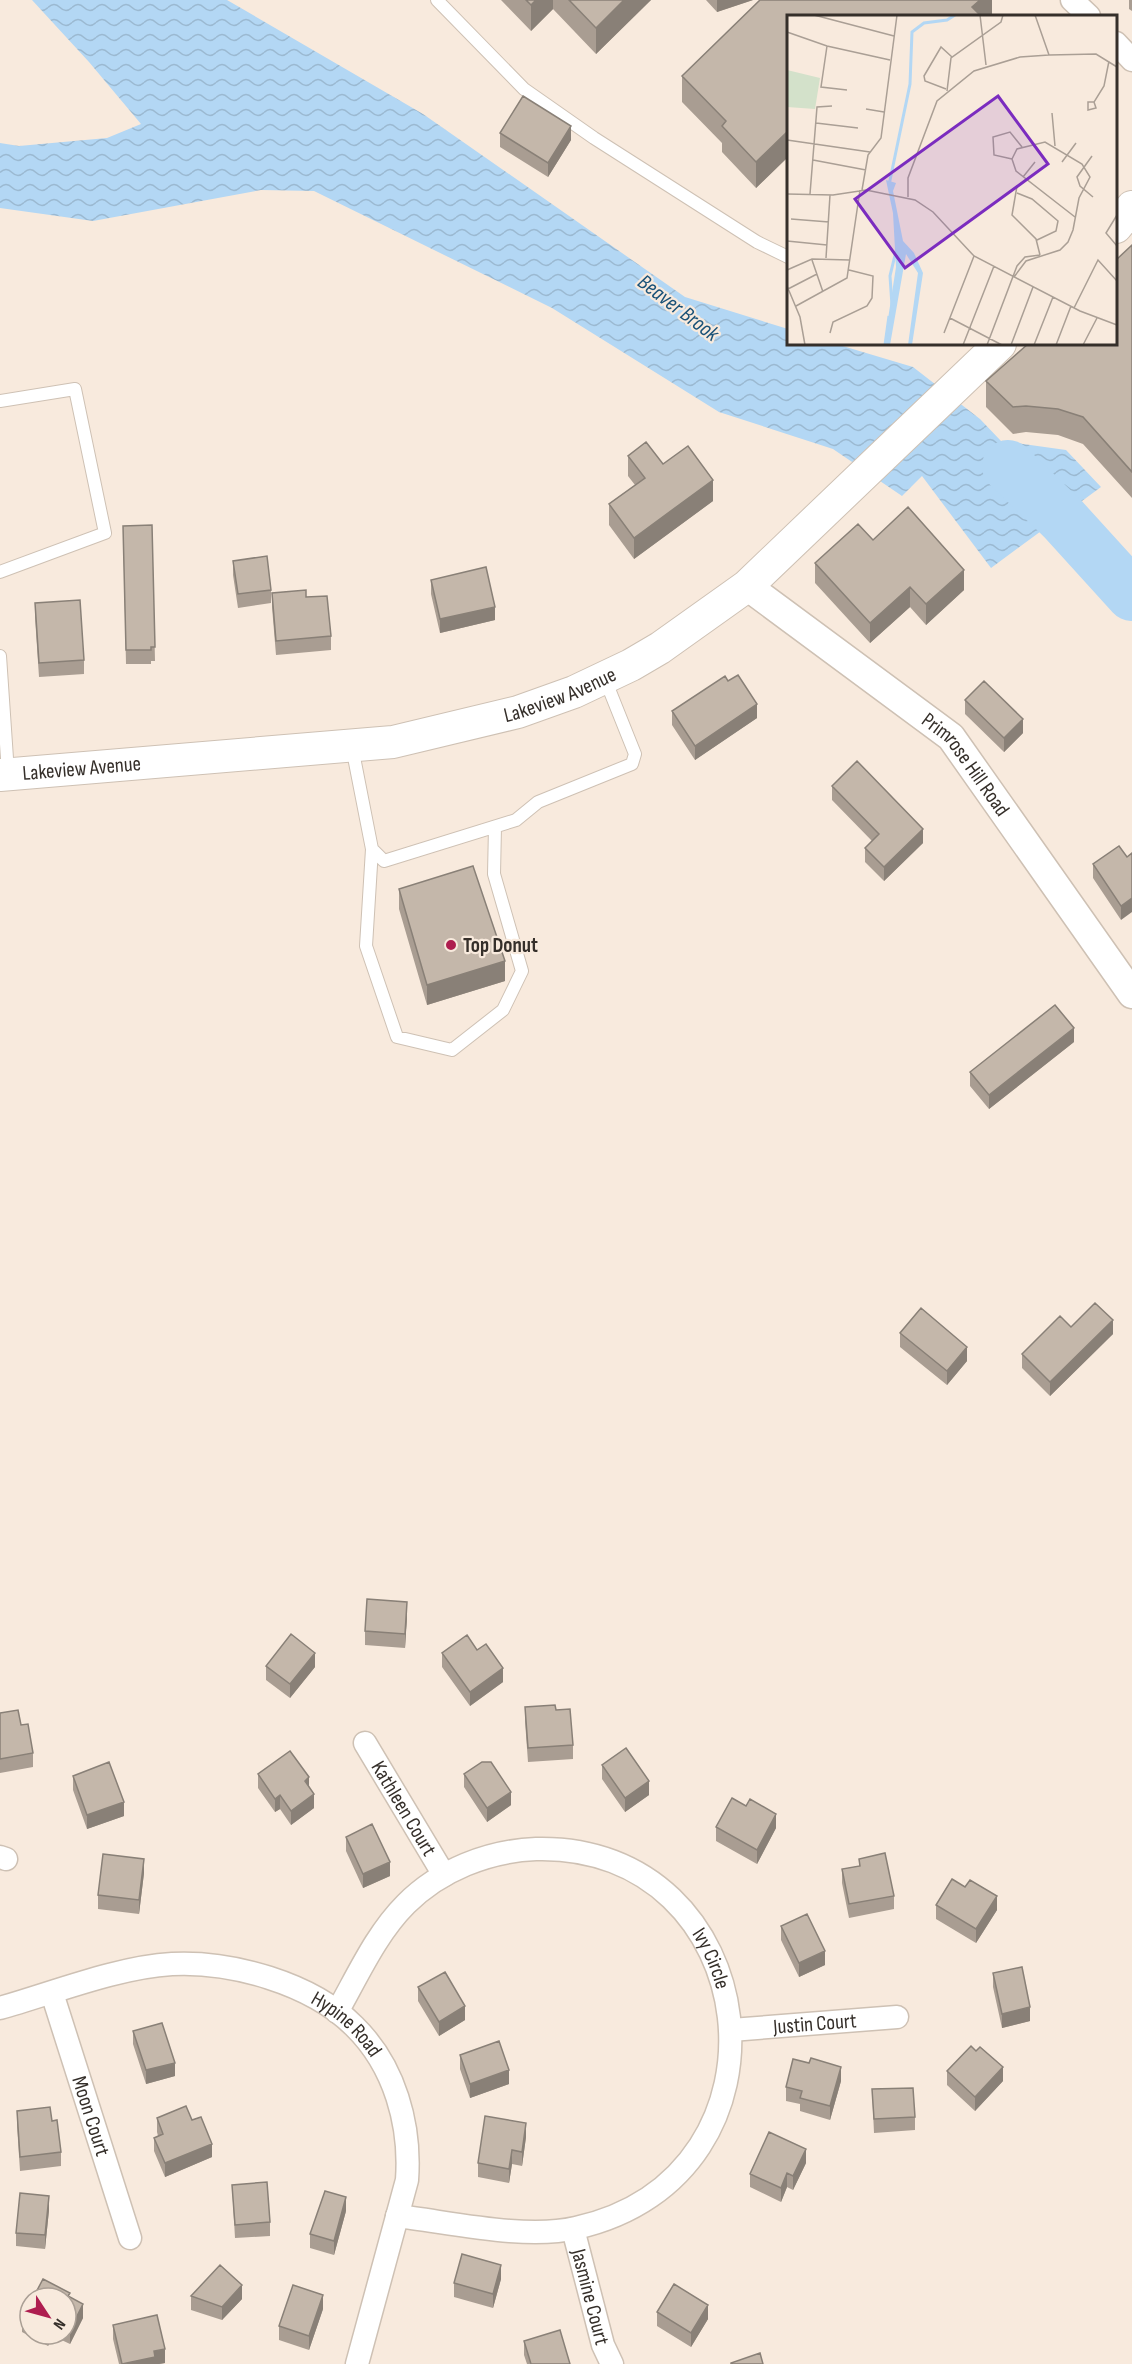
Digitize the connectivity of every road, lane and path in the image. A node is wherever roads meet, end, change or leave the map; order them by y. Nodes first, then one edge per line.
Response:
1 (437, 0) edge
2 (1072, 0) edge
3 (1088, 15) edge
4 (1117, 44) edge
5 (1132, 60) edge
6 (1132, 207) edge
7 (1117, 226) edge
8 (787, 256) edge
9 (989, 350) edge
10 (0, 401) edge
11 (0, 572) edge
12 (747, 586) junction
13 (0, 656) edge
14 (605, 679) junction
15 (352, 747) junction
16 (4, 775) edge
17 (495, 827) junction
18 (372, 849) junction
19 (1132, 994) edge
20 (365, 1743) dead end
21 (444, 1875) junction
22 (52, 1993) junction
23 (0, 2008) edge
24 (337, 2012) junction
25 (897, 2017) dead end
26 (731, 2030) junction
27 (397, 2216) junction
28 (573, 2229) junction
29 (130, 2238) dead end
30 (357, 2364) edge
31 (612, 2364) edge

1 - 8 lane
2 - 3 street
4 - 5 street
6 - 7 main road
9 - 12 main road, Lakeview Avenue
10 - 11 lane
12 - 14 main road, Lakeview Avenue
12 - 19 street, Primrose Hill Road
13 - 16 lane
14 - 15 main road, Lakeview Avenue
14 - 17 lane
15 - 16 main road, Lakeview Avenue
15 - 18 lane
17 - 18 lane
17 - 18 lane
20 - 21 street, Kathleen Court
21 - 24 street, Ivy Circle
21 - 26 street, Ivy Circle
22 - 23 street, Hypine Road
22 - 24 street, Hypine Road
22 - 29 street, Moon Court
24 - 27 street, Hypine Road
25 - 26 street, Justin Court
26 - 28 street, Ivy Circle
27 - 28 street, Ivy Circle
27 - 30 street, Hypine Road
28 - 31 street, Jasmine Court

